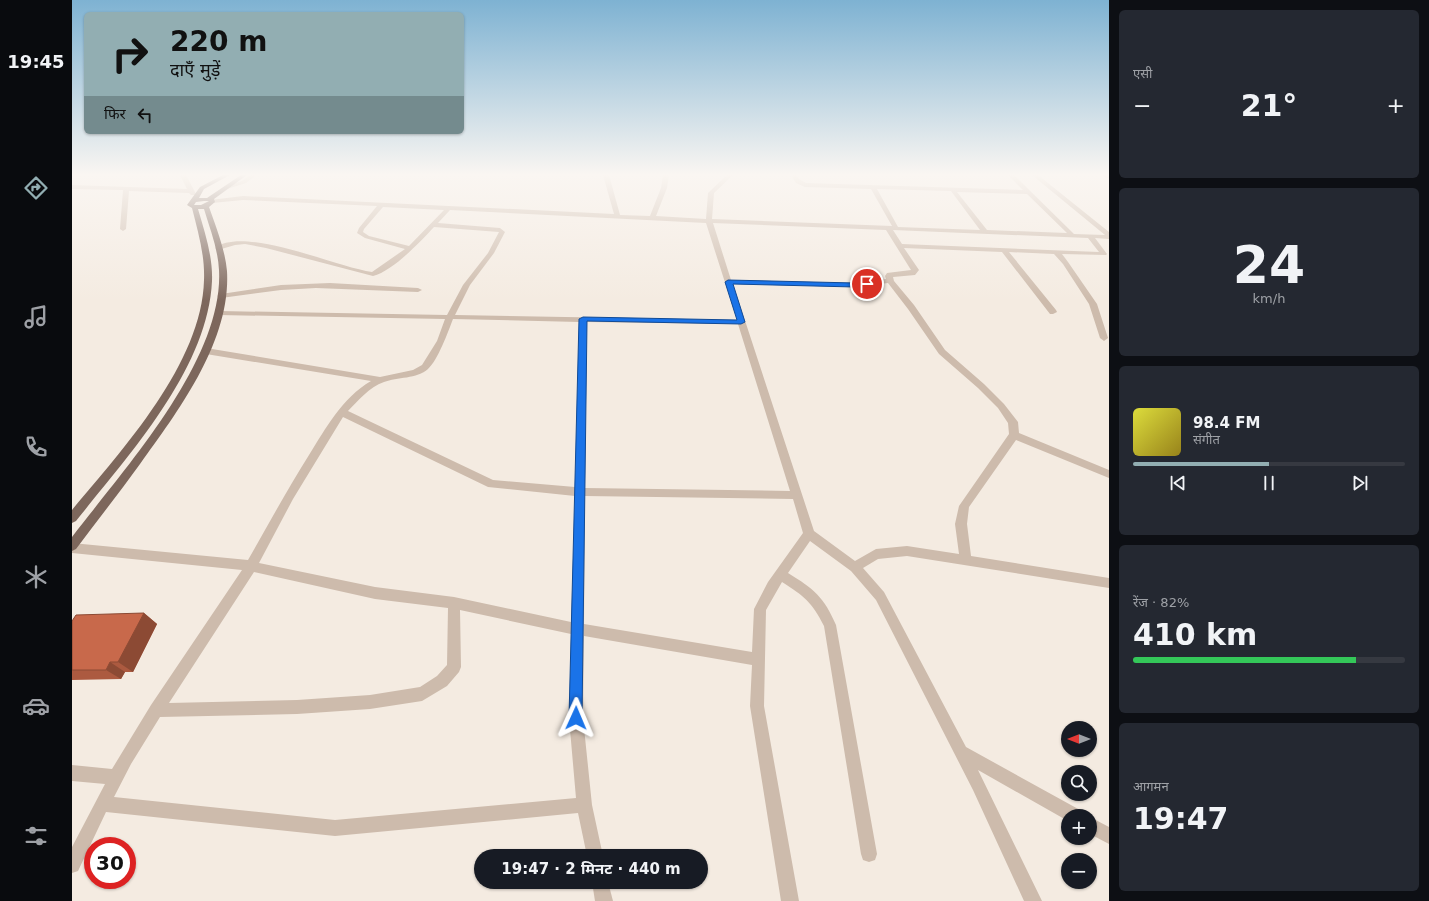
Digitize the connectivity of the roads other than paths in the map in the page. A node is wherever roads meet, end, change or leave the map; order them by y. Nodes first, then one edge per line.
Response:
1 (124, 217) edge
2 (198, 217) edge
3 (212, 217) edge
4 (371, 217) edge
5 (441, 217) edge
6 (620, 217) edge
7 (709, 217) edge
8 (887, 217) edge
9 (974, 217) edge
10 (1054, 217) edge
11 (1086, 217) edge
12 (652, 218) joint
13 (709, 221) junction
14 (433, 226) junction
15 (892, 228) junction
16 (123, 229) dead end
17 (985, 232) junction
18 (1072, 235) junction
19 (1090, 236) junction
20 (1109, 236) edge
21 (899, 246) junction
22 (218, 248) junction
23 (410, 248) junction
24 (1004, 250) junction
25 (1056, 252) junction
26 (1106, 255) edge
27 (890, 281) junction
28 (728, 282) junction
29 (418, 290) dead end
30 (221, 296) junction
31 (1053, 312) dead end
32 (219, 313) junction
33 (450, 316) junction
34 (583, 319) junction
35 (741, 322) junction
36 (1104, 338) dead end
37 (206, 351) junction
38 (380, 380) junction
39 (341, 412) junction
40 (1014, 435) junction
41 (1109, 474) edge
42 (579, 492) junction
43 (796, 495) junction
44 (72, 518) edge
45 (808, 534) junction
46 (72, 547) edge
47 (966, 561) junction
48 (251, 566) junction
49 (855, 567) junction
50 (780, 574) junction
51 (1109, 583) edge
52 (454, 603) junction
53 (577, 630) junction
54 (758, 660) junction
55 (156, 710) junction
56 (960, 751) junction
57 (72, 773) edge
58 (116, 777) junction
59 (102, 804) junction
60 (584, 805) junction
61 (1062, 809) edge
62 (1097, 829) edge
63 (1109, 836) edge
64 (593, 849) edge
65 (869, 854) dead end
66 (72, 865) edge
67 (601, 889) edge
68 (604, 901) edge
69 (790, 901) edge
70 (1033, 901) edge

1 - 16 street
2 - 44 main road
3 - 22 main road
4 - 23 street
5 - 14 street
6 - 12 street
7 - 13 street
8 - 15 street
9 - 17 street
10 - 18 street
11 - 20 street
12 - 13 street
13 - 15 street
13 - 28 street
14 - 23 street
14 - 33 street
15 - 17 street
15 - 21 street
17 - 18 street
18 - 19 street
19 - 20 street
19 - 26 street
21 - 24 street
21 - 27 street
22 - 23 street
22 - 30 main road
24 - 25 street
24 - 31 street
25 - 26 street
25 - 36 street
27 - 28 street
27 - 40 street
28 - 35 street
29 - 30 street
30 - 32 main road
32 - 33 street
32 - 37 main road
33 - 34 street
33 - 38 street
34 - 35 street
34 - 42 street
35 - 43 street
37 - 38 street
37 - 46 main road
38 - 39 street
39 - 42 street
39 - 48 street
40 - 41 street
40 - 47 street
42 - 43 street
42 - 53 street
43 - 45 street
45 - 49 street
45 - 50 street
46 - 48 street
47 - 49 street
47 - 51 street
48 - 52 street
48 - 55 street
49 - 56 street
50 - 54 street
50 - 65 street
52 - 53 street
52 - 55 street
53 - 54 street
53 - 60 street
54 - 69 street
55 - 58 street
56 - 61 street
56 - 70 street
57 - 58 street
58 - 59 street
59 - 60 street
59 - 66 street
60 - 64 street
62 - 63 street
67 - 68 street

